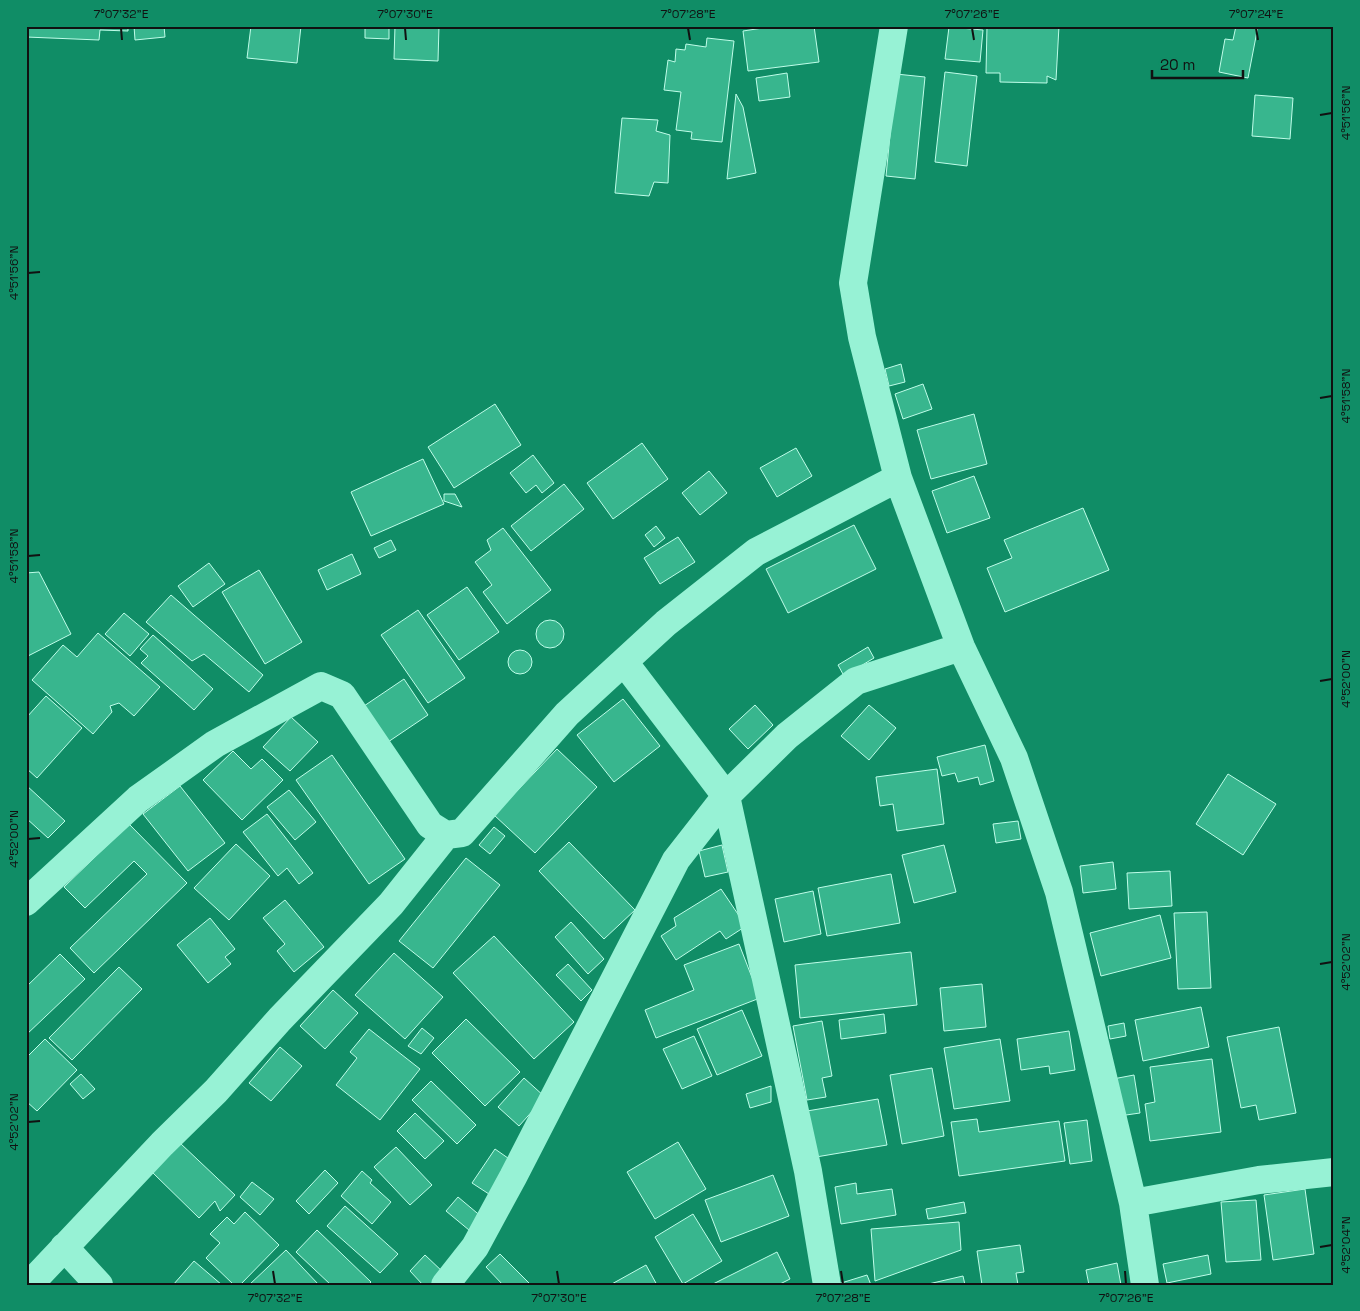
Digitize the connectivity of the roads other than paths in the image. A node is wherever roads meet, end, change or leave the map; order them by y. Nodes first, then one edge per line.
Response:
1 (894, 26) edge
2 (898, 478) junction
3 (961, 647) junction
4 (624, 662) junction
5 (726, 796) junction
6 (446, 835) junction
7 (26, 902) edge
8 (1334, 1172) edge
9 (1133, 1203) junction
10 (64, 1247) junction
11 (29, 1285) edge
12 (100, 1285) edge
13 (445, 1285) edge
14 (828, 1285) edge
15 (1145, 1285) edge

1 - 2 street
2 - 3 street
2 - 4 street
3 - 5 street
3 - 9 street
4 - 5 street
4 - 6 street
5 - 13 street
5 - 14 street
6 - 7 street
6 - 10 street
8 - 9 street
9 - 15 street
10 - 11 street
10 - 12 street

